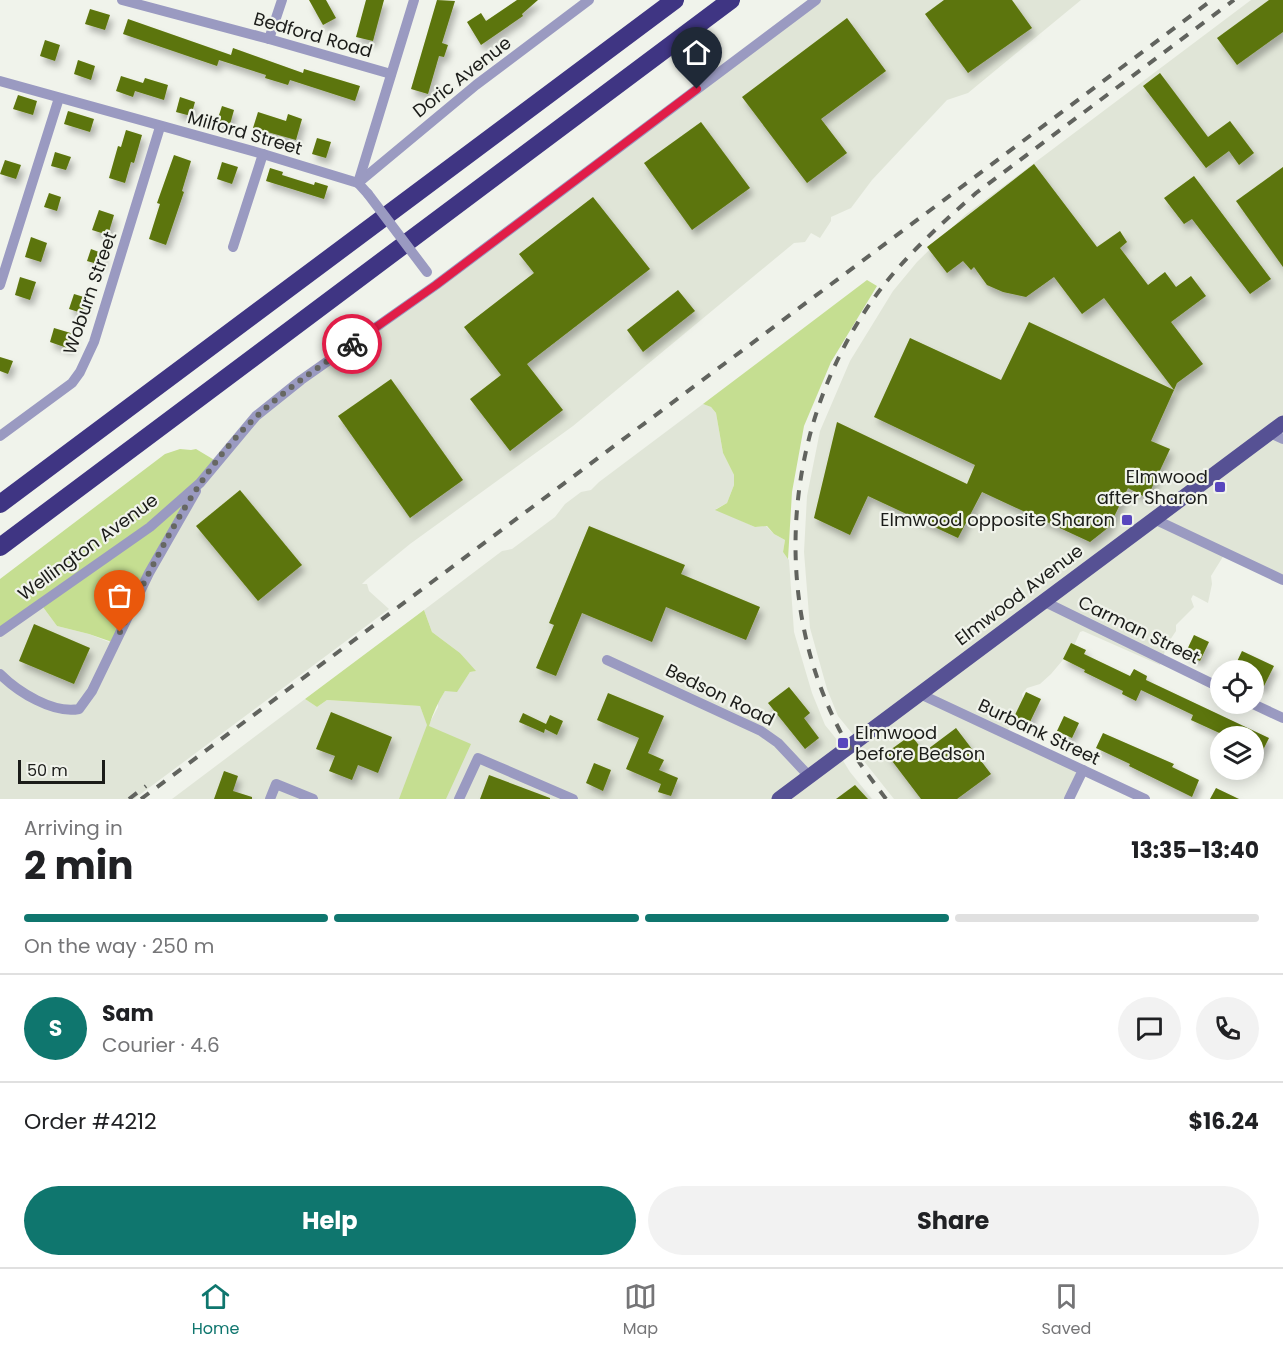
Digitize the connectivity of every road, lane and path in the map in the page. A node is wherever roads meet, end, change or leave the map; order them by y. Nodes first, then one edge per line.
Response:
1 (122, 0) edge
2 (282, 0) edge
3 (414, 0) edge
4 (589, 0) edge
5 (675, 0) edge
6 (731, 0) edge
7 (816, 0) edge
8 (269, 39) junction
9 (391, 74) junction
10 (0, 81) edge
11 (59, 98) junction
12 (160, 126) junction
13 (263, 154) junction
14 (358, 183) junction
15 (233, 248) dead end
16 (0, 285) edge
17 (436, 285) junction
18 (1283, 423) edge
19 (0, 436) edge
20 (1276, 436) edge
21 (200, 483) junction
22 (0, 504) edge
23 (1154, 519) junction
24 (0, 547) edge
25 (1283, 580) edge
26 (1043, 601) junction
27 (0, 632) edge
28 (607, 660) dead end
29 (0, 674) edge
30 (1210, 683) edge
31 (920, 694) junction
32 (1264, 709) edge
33 (1283, 718) edge
34 (1083, 770) junction
35 (808, 776) junction
36 (270, 799) edge
37 (313, 799) edge
38 (459, 799) edge
39 (573, 799) edge
40 (779, 799) edge
41 (1069, 799) edge
42 (1144, 799) edge

1 - 8 street, Bedford Road
2 - 8 street
3 - 9 street
4 - 14 street, Doric Avenue
5 - 22 highway
6 - 24 highway
7 - 17 street, Wellington Avenue
8 - 9 street, Bedford Road
9 - 14 street
10 - 11 street, Milford Street
11 - 12 street, Milford Street
11 - 16 street
12 - 13 street, Milford Street
12 - 19 street, Woburn Street
13 - 14 street, Milford Street
13 - 15 street
14 - 17 street, bridge
17 - 21 street, Wellington Avenue
18 - 20 main road, Elmwood Avenue
20 - 23 main road, Elmwood Avenue
21 - 27 street, Wellington Avenue
21 - 29 street
23 - 25 street
23 - 26 main road, Elmwood Avenue
26 - 30 street, Carman Street
26 - 31 main road, Elmwood Avenue
28 - 35 street, Bedson Road
31 - 34 street, Burbank Street
31 - 35 main road, Elmwood Avenue
32 - 33 street
34 - 41 street
34 - 42 street, Burbank Street
35 - 40 main road, Elmwood Avenue
36 - 37 street
38 - 39 street

